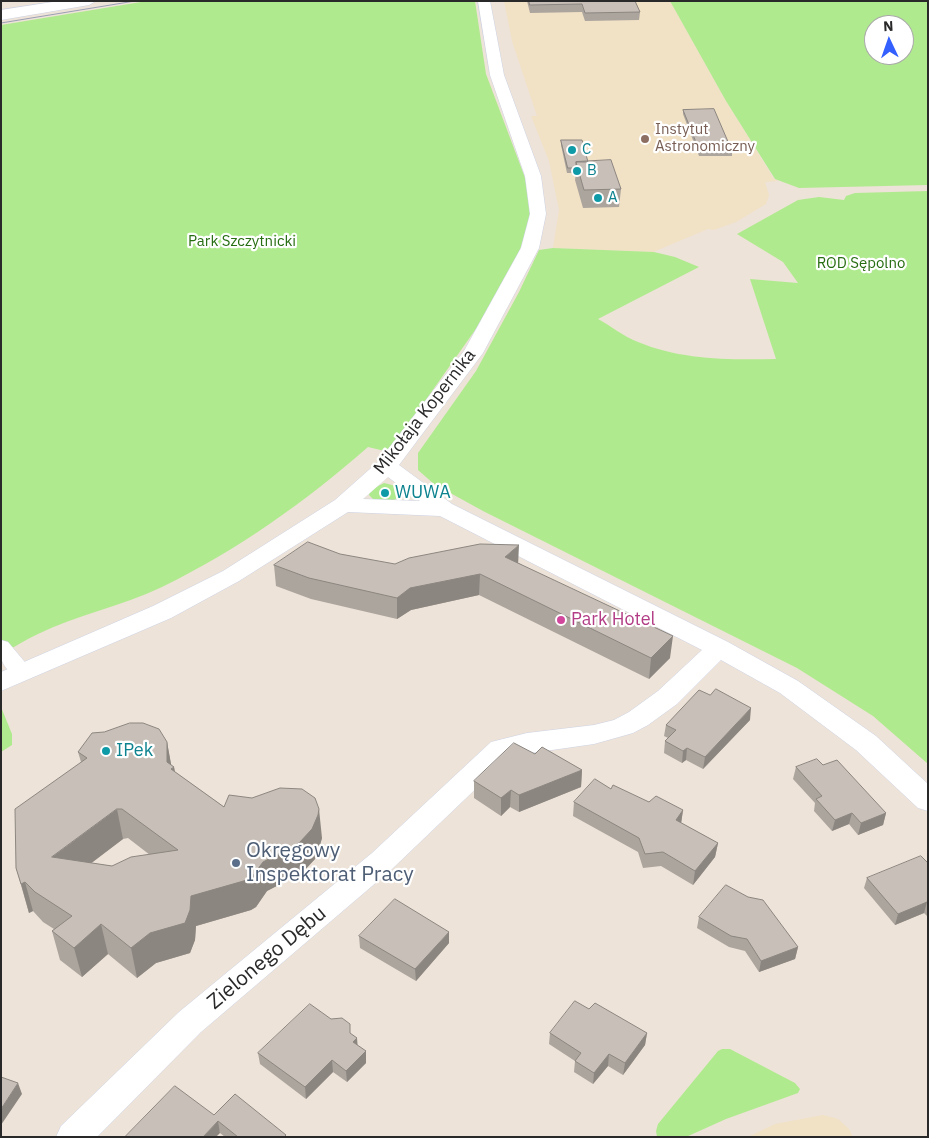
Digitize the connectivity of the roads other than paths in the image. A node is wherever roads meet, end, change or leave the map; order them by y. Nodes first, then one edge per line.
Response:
1 (89, 1) edge
2 (484, 1) edge
3 (1, 15) edge
4 (387, 466) junction
5 (344, 506) junction
6 (444, 509) junction
7 (1, 646) edge
8 (719, 648) junction
9 (12, 677) edge
10 (928, 801) edge
11 (73, 1137) edge

1 - 3 main road
2 - 4 street, Mikołaja Kopernika
4 - 5 street, Mikołaja Kopernika
4 - 6 street
5 - 6 street
5 - 9 street, Mikołaja Kopernika
6 - 8 street
7 - 9 street
8 - 10 street
8 - 11 street, Zielonego Dębu

